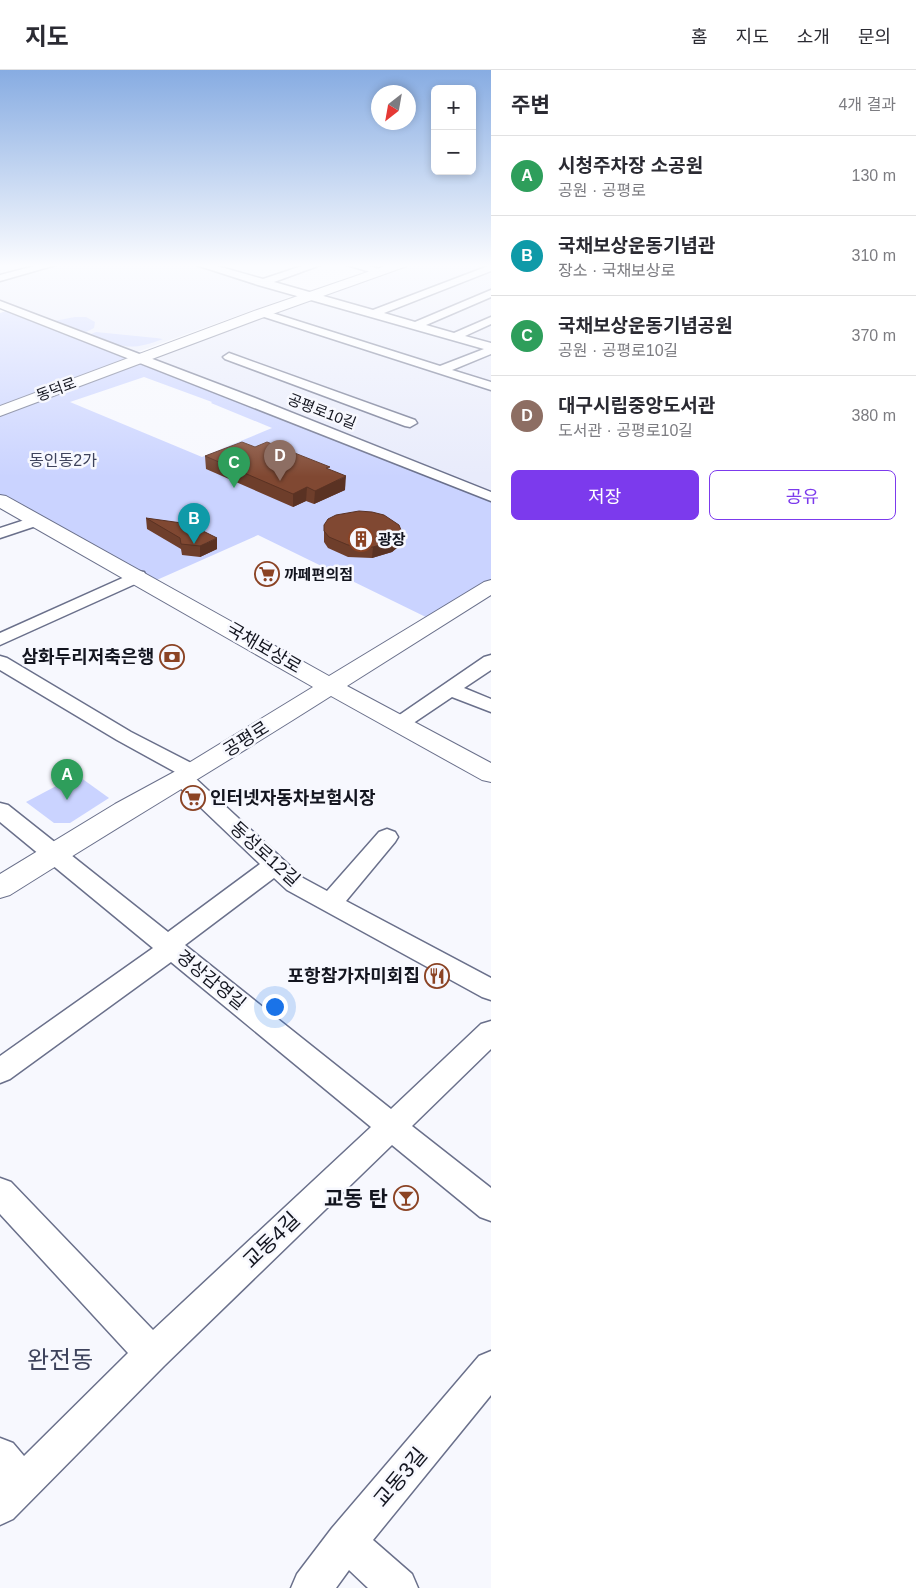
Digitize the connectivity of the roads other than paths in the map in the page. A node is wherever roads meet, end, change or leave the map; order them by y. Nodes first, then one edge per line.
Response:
1 (77, 335) edge
2 (205, 335) edge
3 (331, 335) edge
4 (446, 335) edge
5 (459, 335) edge
6 (454, 337) junction
7 (491, 348) edge
8 (230, 357) dead end
9 (139, 360) junction
10 (441, 370) junction
11 (300, 382) junction
12 (491, 386) edge
13 (284, 388) dead end
14 (267, 394) dead end
15 (251, 401) junction
16 (0, 410) edge
17 (410, 423) dead end
18 (491, 497) edge
19 (0, 500) edge
20 (37, 521) junction
21 (0, 533) edge
22 (138, 576) junction
23 (491, 586) edge
24 (0, 640) edge
25 (0, 662) edge
26 (491, 662) edge
27 (331, 687) junction
28 (450, 689) junction
29 (491, 706) edge
30 (399, 724) junction
31 (491, 774) edge
32 (187, 775) junction
33 (0, 810) edge
34 (387, 837) dead end
35 (56, 854) junction
36 (274, 866) junction
37 (0, 888) edge
38 (330, 903) junction
39 (170, 946) junction
40 (491, 990) edge
41 (491, 1032) edge
42 (0, 1071) edge
43 (390, 1126) junction
44 (0, 1192) edge
45 (491, 1207) edge
46 (152, 1354) junction
47 (491, 1368) edge
48 (7, 1482) edge
49 (346, 1542) junction
50 (311, 1588) edge
51 (398, 1588) edge

1 - 9 street, 공평로10길
2 - 9 main road, 동덕로
3 - 10 street
4 - 6 street
5 - 6 street
6 - 7 street
7 - 10 street
8 - 11 street, 공평로10길
9 - 15 street, 공평로10길
9 - 16 main road, 동덕로
10 - 12 street
11 - 13 street
11 - 17 street, 공평로10길
14 - 15 street
15 - 18 street, 공평로10길
19 - 20 main road, 국채보상로
20 - 21 street
20 - 22 main road, 국채보상로
22 - 24 street
22 - 27 main road, 국채보상로
23 - 27 main road, 공평로
25 - 32 street, 동성로12길
26 - 28 street
27 - 30 main road, 국채보상로
27 - 32 main road, 공평로
28 - 29 street
28 - 30 street
30 - 31 main road, 국채보상로
32 - 35 main road, 공평로
32 - 36 street, 동성로12길
33 - 35 street, 경상감영길
34 - 38 street
35 - 37 main road, 공평로
35 - 39 street, 경상감영길
36 - 38 street, 동성로12길
36 - 39 street
38 - 40 street, 동성로12길
39 - 42 street
39 - 43 street, 경상감영길
41 - 43 street, 교동4길
43 - 45 street, 경상감영길
43 - 46 street, 교동4길
44 - 46 street
46 - 48 street, 교동4길
47 - 49 street, 교동3길
49 - 50 street, 교동3길
49 - 51 street

